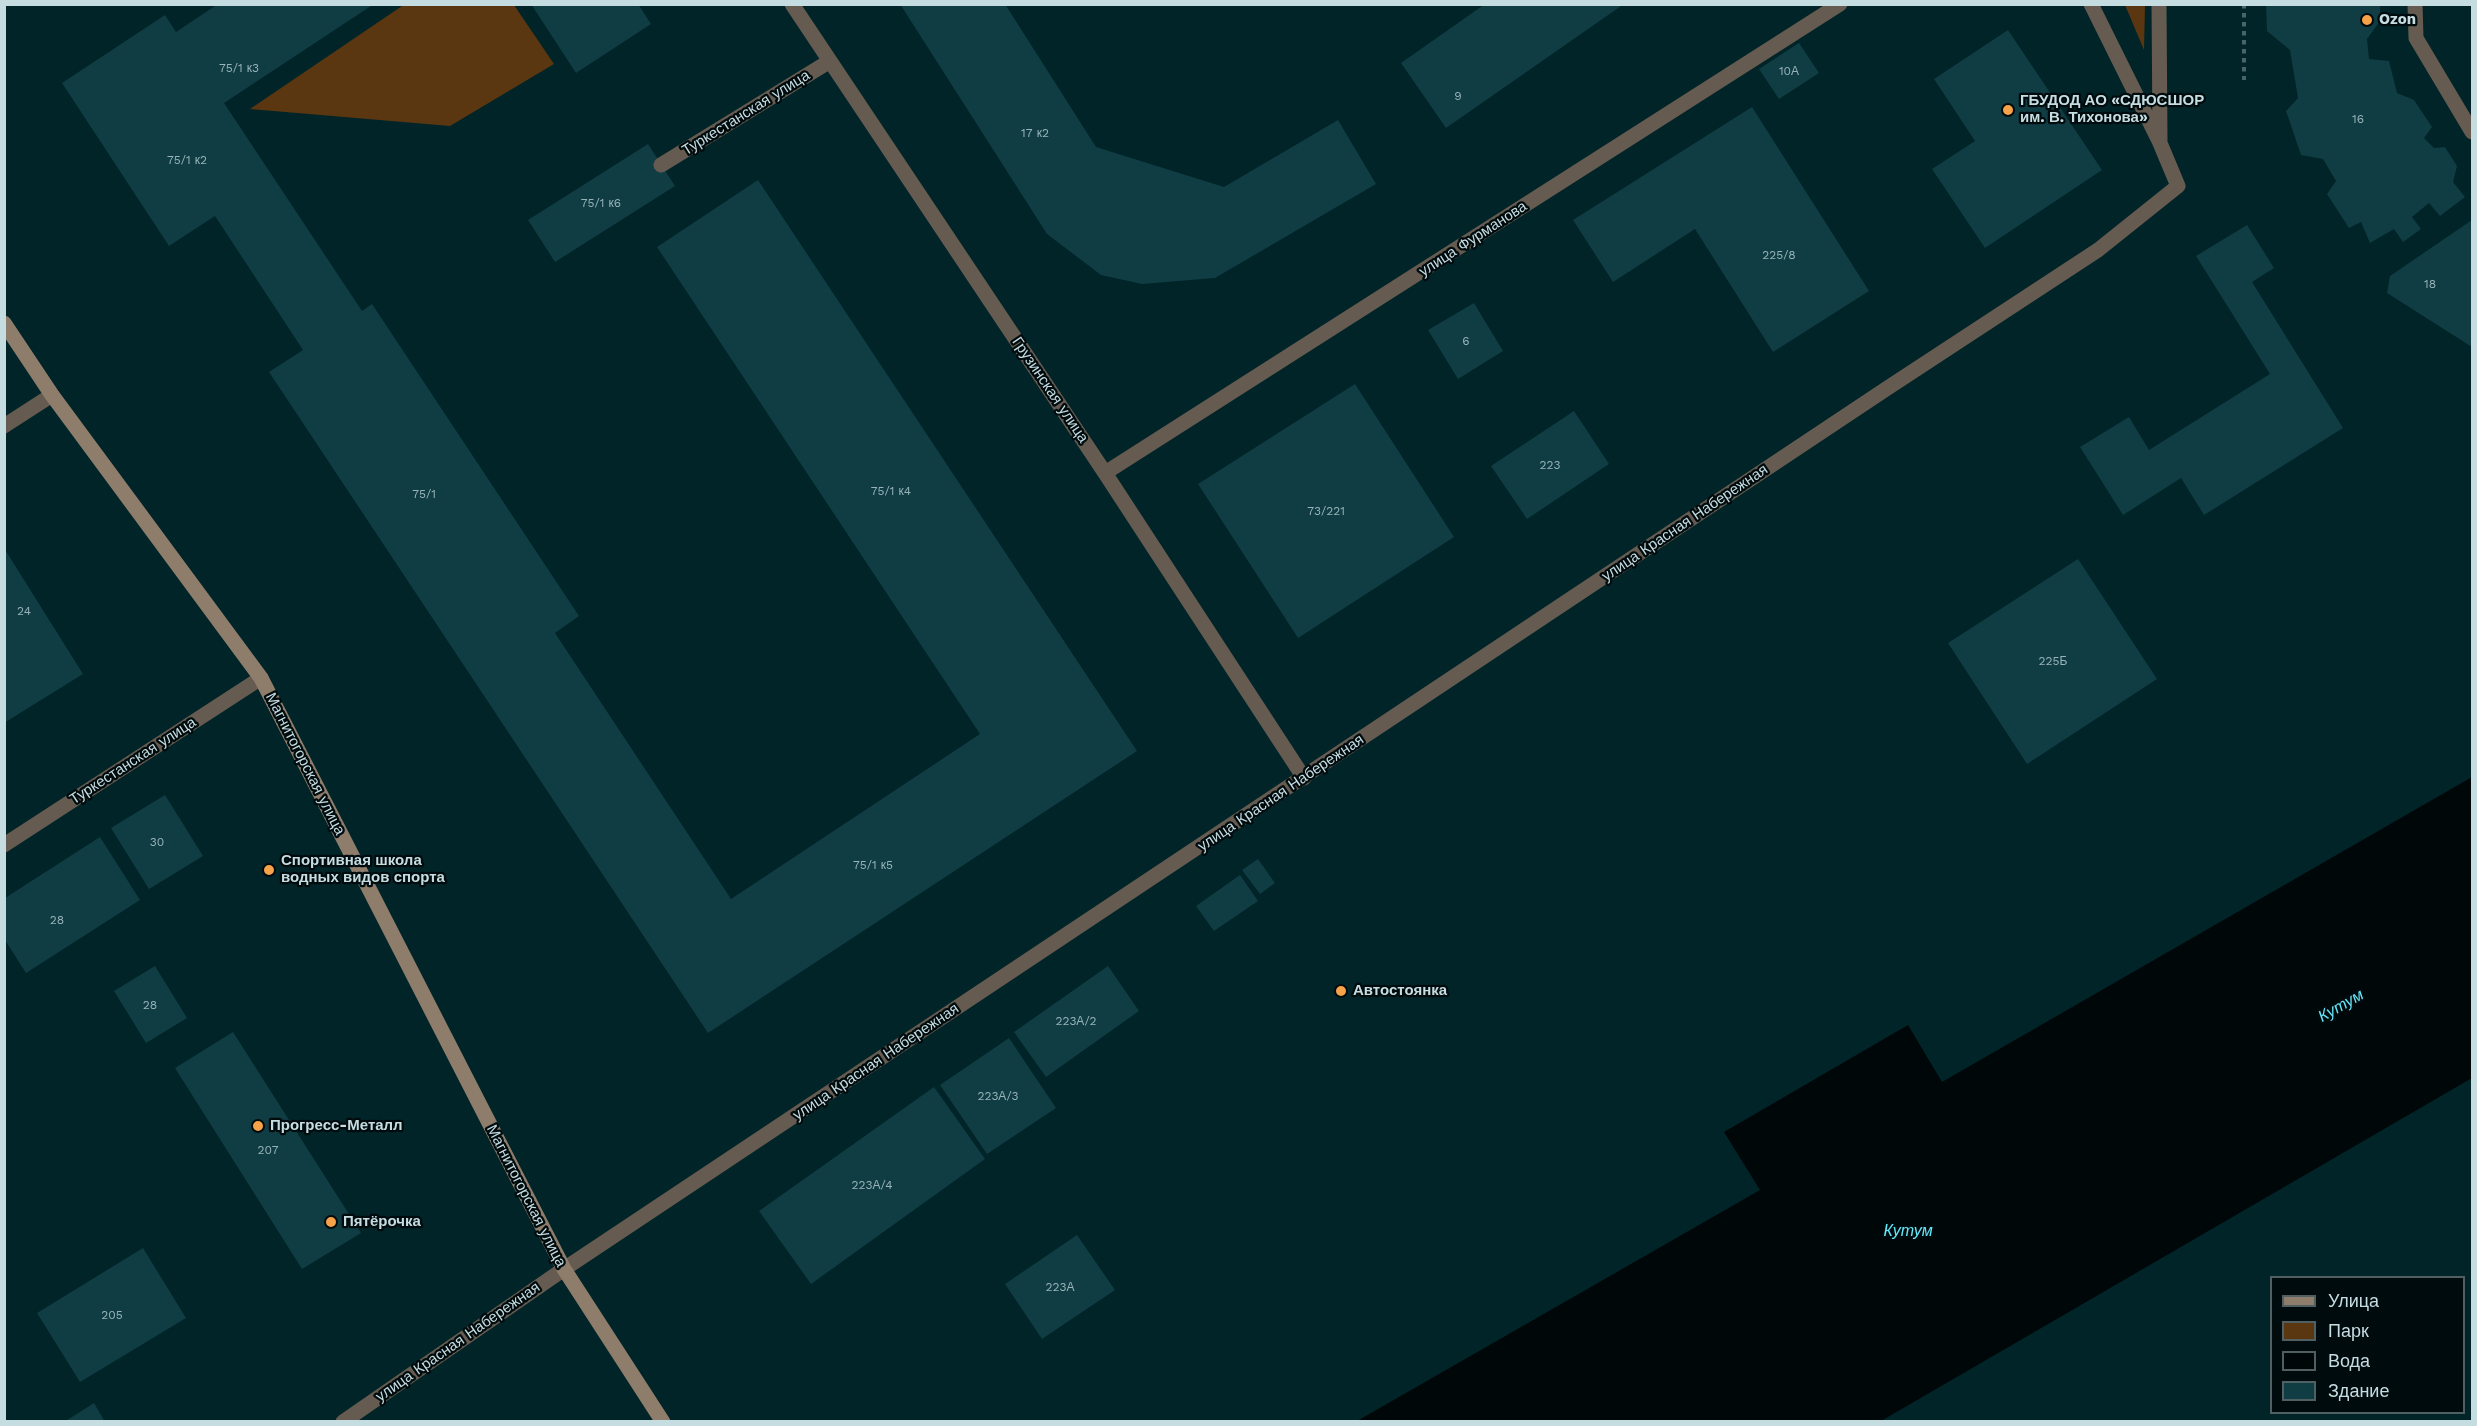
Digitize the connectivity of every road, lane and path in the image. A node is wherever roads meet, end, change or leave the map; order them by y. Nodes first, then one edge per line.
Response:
1 (792, 4) edge
2 (1840, 4) edge
3 (2091, 4) edge
4 (2159, 4) edge
5 (2244, 4) edge
6 (2415, 4) edge
7 (830, 61) junction
8 (2244, 80) dead end
9 (2472, 132) edge
10 (2160, 143) junction
11 (661, 165) dead end
12 (4, 323) edge
13 (52, 395) junction
14 (4, 426) edge
15 (1105, 473) junction
16 (261, 678) junction
17 (1304, 778) junction
18 (4, 845) edge
19 (564, 1269) junction
20 (343, 1422) edge
21 (663, 1422) edge

1 - 7 street, Грузинская улица
2 - 15 street, улица Фурманова
3 - 10 street
4 - 10 street
5 - 8 path
6 - 9 street
7 - 11 street, Туркестанская улица
7 - 15 street, Грузинская улица
10 - 17 street, улица Красная Набережная
12 - 13 main road, Магнитогорская улица
13 - 14 street
13 - 16 main road, Магнитогорская улица
15 - 17 street, Грузинская улица
16 - 18 street, Туркестанская улица
16 - 19 main road, Магнитогорская улица
17 - 19 street, улица Красная Набережная
19 - 20 street, улица Красная Набережная
19 - 21 main road, Магнитогорская улица

